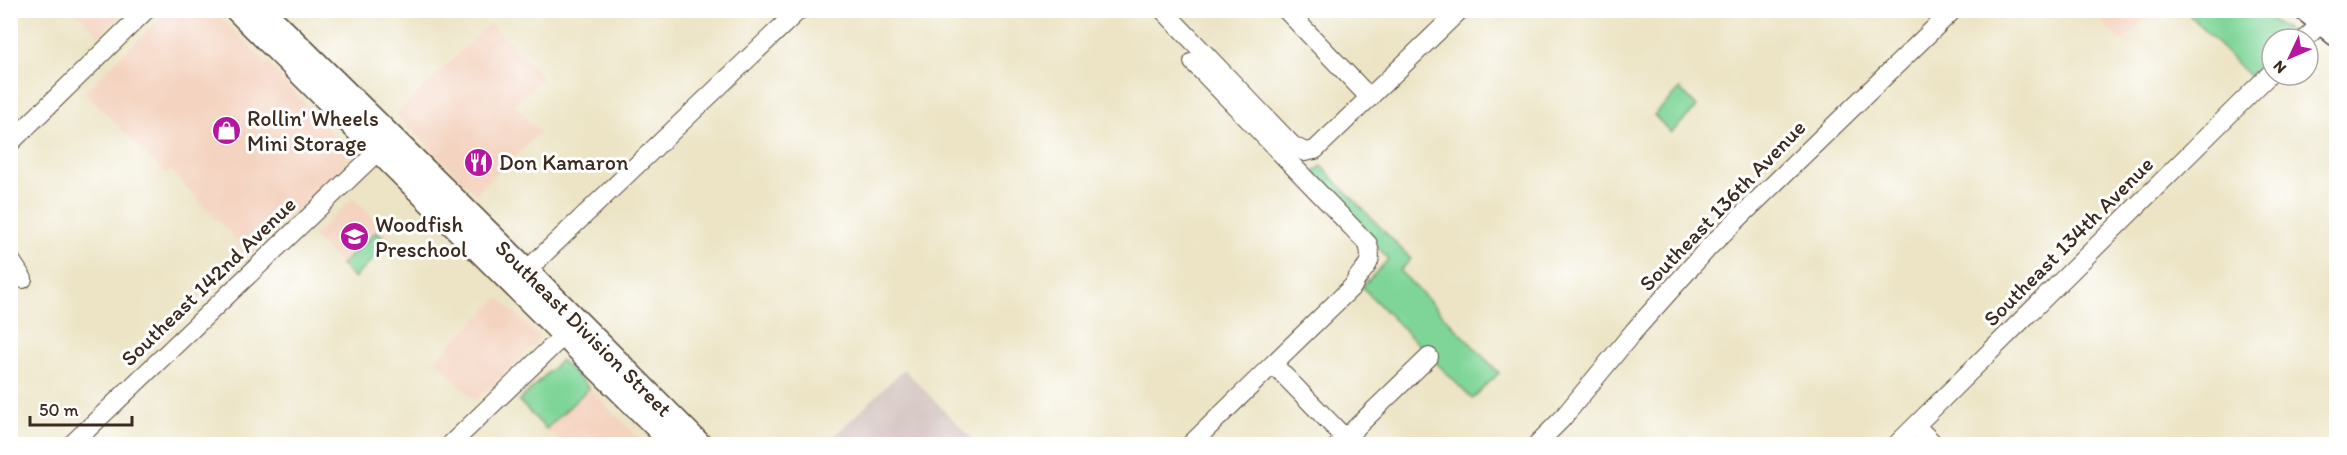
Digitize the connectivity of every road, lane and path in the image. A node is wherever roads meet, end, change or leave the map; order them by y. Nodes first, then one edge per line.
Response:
1 (147, 10) edge
2 (236, 10) edge
3 (263, 10) edge
4 (799, 10) edge
5 (1163, 10) edge
6 (1286, 10) edge
7 (1460, 10) edge
8 (1953, 10) edge
9 (1193, 62) dead end
10 (2260, 84) edge
11 (1370, 98) junction
12 (10, 143) edge
13 (377, 152) junction
14 (10, 259) edge
15 (518, 275) junction
16 (23, 279) dead end
17 (564, 335) junction
18 (1429, 357) dead end
19 (1274, 365) junction
20 (624, 368) junction
21 (1916, 426) junction
22 (1342, 441) edge
23 (72, 444) edge
24 (451, 444) edge
25 (672, 444) edge
26 (700, 444) edge
27 (1191, 444) edge
28 (1537, 444) edge
29 (1897, 444) edge
30 (1934, 444) edge

1 - 12 street
2 - 13 main road, Southeast Division Street
3 - 15 main road, Southeast Division Street
4 - 15 street
5 - 11 street
6 - 11 street
7 - 11 street
8 - 28 street, Southeast 136th Avenue
9 - 19 street
10 - 21 street, Southeast 134th Avenue
13 - 15 main road, Southeast Division Street
13 - 23 street, Southeast 142nd Avenue
14 - 16 street
15 - 17 main road, Southeast Division Street
15 - 20 main road, Southeast Division Street
17 - 20 main road
17 - 24 street
17 - 25 main road, Southeast Division Street
18 - 22 street
19 - 22 street
19 - 27 street
20 - 26 main road, Southeast Division Street
21 - 29 street, Southeast 134th Avenue
21 - 30 street

